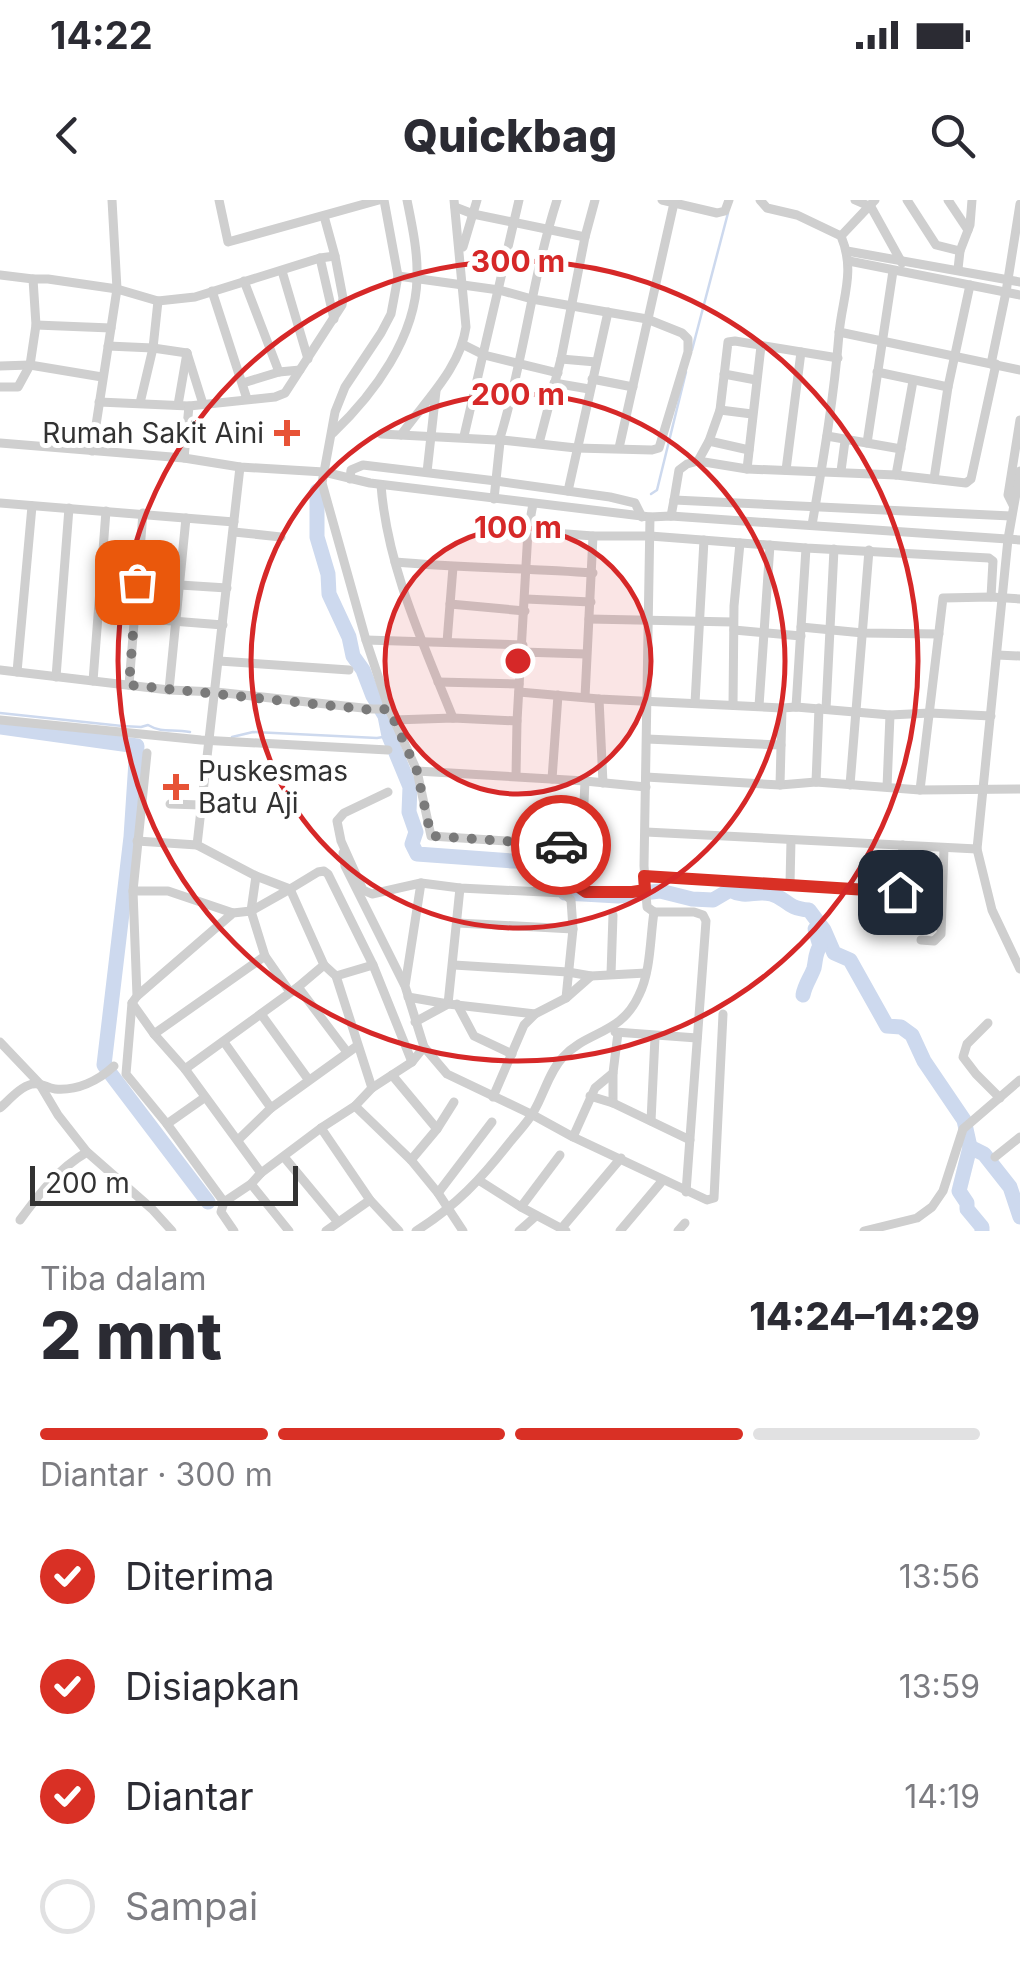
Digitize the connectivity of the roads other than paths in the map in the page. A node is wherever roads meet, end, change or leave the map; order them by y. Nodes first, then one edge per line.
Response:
1 (112, 200) edge
2 (220, 200) edge
3 (334, 200) edge
4 (382, 200) edge
5 (408, 200) edge
6 (477, 200) edge
7 (519, 200) edge
8 (557, 200) edge
9 (595, 200) edge
10 (728, 200) edge
11 (760, 200) edge
12 (856, 200) edge
13 (907, 200) edge
14 (948, 200) edge
15 (972, 200) edge
16 (667, 201) edge
17 (455, 203) edge
18 (873, 204) edge
19 (1020, 205) edge
20 (336, 212) junction
21 (473, 214) junction
22 (324, 216) junction
23 (515, 222) junction
24 (548, 229) junction
25 (968, 230) junction
26 (841, 236) junction
27 (584, 238) junction
28 (960, 251) junction
29 (460, 255) junction
30 (335, 256) junction
31 (848, 256) junction
32 (320, 258) junction
33 (902, 262) junction
34 (282, 270) junction
35 (958, 270) junction
36 (893, 271) junction
37 (0, 275) edge
38 (398, 276) junction
39 (34, 279) junction
40 (417, 279) junction
41 (1006, 279) junction
42 (244, 281) junction
43 (1020, 282) edge
44 (463, 284) junction
45 (970, 284) junction
46 (117, 289) junction
47 (499, 290) junction
48 (212, 291) junction
49 (1006, 292) junction
50 (1020, 295) edge
51 (532, 299) junction
52 (158, 301) junction
53 (571, 305) junction
54 (608, 312) junction
55 (334, 319) junction
56 (647, 320) junction
57 (36, 325) junction
58 (111, 328) junction
59 (839, 332) junction
60 (883, 342) junction
61 (464, 345) junction
62 (108, 346) junction
63 (761, 346) junction
64 (153, 348) junction
65 (188, 352) junction
66 (801, 352) junction
67 (484, 355) junction
68 (956, 356) junction
69 (562, 358) junction
70 (838, 358) junction
71 (308, 359) junction
72 (596, 362) junction
73 (520, 364) junction
74 (993, 364) junction
75 (30, 365) junction
76 (0, 366) edge
77 (300, 370) junction
78 (1020, 370) edge
79 (279, 372) junction
80 (877, 372) junction
81 (724, 374) junction
82 (102, 377) junction
83 (556, 378) junction
84 (756, 380) junction
85 (913, 380) junction
86 (243, 383) junction
87 (591, 384) junction
88 (0, 387) edge
89 (633, 387) junction
90 (948, 388) junction
91 (436, 391) junction
92 (247, 399) junction
93 (99, 402) junction
94 (140, 402) junction
95 (203, 404) junction
96 (183, 405) junction
97 (720, 410) junction
98 (752, 414) junction
99 (1020, 420) edge
100 (381, 434) dead end
101 (331, 435) junction
102 (402, 435) junction
103 (464, 436) junction
104 (827, 436) junction
105 (431, 437) junction
106 (846, 441) junction
107 (709, 442) junction
108 (540, 443) junction
109 (867, 443) junction
110 (0, 445) edge
111 (576, 448) junction
112 (619, 448) junction
113 (900, 449) junction
114 (749, 450) junction
115 (92, 452) junction
116 (184, 458) junction
117 (698, 461) junction
118 (240, 467) junction
119 (747, 470) junction
120 (786, 470) junction
121 (822, 470) junction
122 (1020, 470) edge
123 (841, 471) junction
124 (427, 472) junction
125 (896, 474) junction
126 (323, 478) junction
127 (350, 478) junction
128 (934, 479) junction
129 (496, 481) junction
130 (381, 484) junction
131 (1019, 485) edge
132 (568, 491) junction
133 (494, 500) junction
134 (674, 500) junction
135 (0, 503) edge
136 (533, 504) junction
137 (32, 506) junction
138 (815, 506) junction
139 (69, 508) junction
140 (106, 510) junction
141 (1012, 510) junction
142 (143, 514) junction
143 (672, 516) junction
144 (646, 517) junction
145 (186, 518) junction
146 (812, 525) junction
147 (234, 527) junction
148 (528, 531) junction
149 (593, 536) junction
150 (650, 536) junction
151 (281, 538) dead end
152 (1008, 539) junction
153 (704, 540) junction
154 (1020, 540) edge
155 (740, 543) junction
156 (770, 545) junction
157 (806, 548) junction
158 (834, 549) junction
159 (869, 550) junction
160 (395, 562) junction
161 (453, 568) junction
162 (527, 568) junction
163 (593, 574) junction
164 (101, 580) junction
165 (137, 582) junction
166 (180, 584) junction
167 (227, 588) junction
168 (996, 597) junction
169 (526, 599) junction
170 (1020, 599) edge
171 (590, 602) junction
172 (450, 604) junction
173 (525, 611) junction
174 (134, 618) junction
175 (589, 619) junction
176 (648, 620) junction
177 (177, 621) junction
178 (700, 621) junction
179 (223, 626) junction
180 (734, 626) junction
181 (830, 630) junction
182 (801, 631) junction
183 (765, 633) junction
184 (863, 633) junction
185 (940, 634) junction
186 (366, 640) junction
187 (421, 640) junction
188 (447, 642) junction
189 (522, 648) junction
190 (586, 654) junction
191 (996, 655) junction
192 (1020, 656) edge
193 (219, 662) junction
194 (0, 670) edge
195 (349, 670) dead end
196 (17, 672) junction
197 (56, 677) junction
198 (93, 680) junction
199 (438, 682) junction
200 (129, 685) junction
201 (519, 688) junction
202 (169, 690) junction
203 (216, 692) junction
204 (558, 695) junction
205 (585, 698) junction
206 (599, 699) junction
207 (648, 700) junction
208 (695, 702) junction
209 (733, 705) junction
210 (758, 706) junction
211 (796, 707) junction
212 (782, 708) junction
213 (381, 709) junction
214 (822, 709) junction
215 (856, 713) junction
216 (930, 714) junction
217 (890, 715) junction
218 (991, 716) junction
219 (453, 718) junction
220 (0, 720) edge
221 (394, 720) junction
222 (516, 721) junction
223 (647, 739) junction
224 (208, 740) junction
225 (781, 745) junction
226 (388, 750) dead end
227 (148, 752) dead end
228 (417, 771) junction
229 (516, 776) junction
230 (552, 778) junction
231 (585, 780) junction
232 (646, 782) junction
233 (816, 782) junction
234 (602, 783) junction
235 (780, 785) junction
236 (850, 785) junction
237 (887, 786) junction
238 (1020, 789) edge
239 (920, 790) junction
240 (983, 790) junction
241 (388, 792) dead end
242 (170, 804) dead end
243 (201, 805) junction
244 (646, 832) junction
245 (791, 840) junction
246 (137, 841) junction
247 (341, 841) junction
248 (197, 844) junction
249 (581, 846) junction
250 (903, 846) junction
251 (944, 848) junction
252 (977, 849) junction
253 (256, 876) junction
254 (644, 876) junction
255 (421, 883) junction
256 (790, 884) junction
257 (460, 888) junction
258 (290, 889) junction
259 (133, 891) junction
260 (645, 891) junction
261 (900, 892) junction
262 (899, 908) dead end
263 (651, 910) junction
264 (251, 911) junction
265 (234, 913) junction
266 (613, 915) dead end
267 (458, 923) junction
268 (573, 929) junction
269 (922, 940) dead end
270 (266, 956) junction
271 (324, 964) junction
272 (373, 965) junction
273 (454, 965) junction
274 (1020, 969) edge
275 (568, 972) junction
276 (611, 974) junction
277 (646, 974) junction
278 (336, 976) junction
279 (591, 976) junction
280 (294, 989) junction
281 (406, 992) junction
282 (566, 998) junction
283 (134, 999) junction
284 (452, 1004) junction
285 (261, 1014) junction
286 (535, 1014) junction
287 (724, 1014) dead end
288 (415, 1022) junction
289 (988, 1023) dead end
290 (613, 1032) junction
291 (154, 1034) junction
292 (656, 1037) junction
293 (697, 1038) junction
294 (0, 1042) edge
295 (224, 1042) junction
296 (358, 1046) junction
297 (424, 1047) junction
298 (347, 1052) junction
299 (512, 1054) junction
300 (412, 1062) junction
301 (185, 1069) junction
302 (111, 1070) dead end
303 (613, 1074) junction
304 (392, 1075) junction
305 (308, 1079) junction
306 (1020, 1080) edge
307 (39, 1083) junction
308 (372, 1088) junction
309 (590, 1096) junction
310 (493, 1097) junction
311 (204, 1098) junction
312 (1000, 1098) junction
313 (454, 1102) dead end
314 (613, 1103) junction
315 (355, 1106) junction
316 (0, 1108) edge
317 (270, 1108) junction
318 (532, 1115) junction
319 (650, 1121) junction
320 (492, 1122) dead end
321 (167, 1124) junction
322 (321, 1128) junction
323 (437, 1129) junction
324 (1020, 1137) edge
325 (573, 1138) junction
326 (238, 1140) junction
327 (690, 1140) junction
328 (87, 1152) junction
329 (560, 1155) dead end
330 (995, 1157) dead end
331 (284, 1158) junction
332 (620, 1158) junction
333 (411, 1160) junction
334 (262, 1173) junction
335 (480, 1180) junction
336 (662, 1180) junction
337 (251, 1184) junction
338 (686, 1192) junction
339 (438, 1193) junction
340 (370, 1200) junction
341 (224, 1202) junction
342 (522, 1208) junction
343 (448, 1209) junction
344 (536, 1216) junction
345 (20, 1220) dead end
346 (338, 1222) junction
347 (168, 1230) edge
348 (563, 1230) edge
349 (234, 1231) edge
350 (289, 1231) edge
351 (326, 1231) edge
352 (399, 1231) edge
353 (416, 1231) edge
354 (462, 1231) edge
355 (519, 1231) edge
356 (620, 1231) edge
357 (864, 1231) edge

1 - 46 street
2 - 22 street
3 - 20 street
4 - 20 street
4 - 38 street
5 - 40 street
6 - 21 street
7 - 23 street
8 - 24 street
9 - 27 street
10 - 16 street
11 - 26 street
12 - 18 street
13 - 28 street
14 - 25 street
15 - 25 street
16 - 56 street
17 - 21 street
17 - 29 street
18 - 26 street
18 - 33 street
19 - 41 street
20 - 22 street
21 - 23 street
21 - 29 street
22 - 30 street
23 - 24 street
23 - 47 street
24 - 27 street
24 - 51 street
25 - 28 street
26 - 31 street
27 - 53 street
28 - 35 street
29 - 44 street
30 - 32 street
30 - 55 street
31 - 33 street
31 - 36 street
31 - 59 street
32 - 34 street
32 - 55 street
33 - 35 street
34 - 42 street
34 - 71 street
35 - 41 street
36 - 45 street
36 - 60 street
37 - 39 street
38 - 40 street
38 - 101 street
39 - 46 street
39 - 57 street
40 - 44 street
40 - 101 street
41 - 43 street
41 - 49 street
42 - 48 street
42 - 79 street
44 - 47 street
44 - 61 street
45 - 49 street
45 - 68 street
46 - 52 street
46 - 58 street
47 - 51 street
47 - 67 street
48 - 52 street
48 - 86 street
49 - 50 street
49 - 74 street
51 - 53 street
51 - 73 street
52 - 64 street
53 - 54 street
53 - 69 street
54 - 56 street
54 - 72 street
55 - 71 street
56 - 89 street
56 - 112 street
57 - 58 street
57 - 75 street
58 - 62 street
59 - 60 street
59 - 70 street
60 - 68 street
60 - 80 street
61 - 67 street
61 - 91 street
62 - 64 street
62 - 82 street
63 - 66 street
63 - 81 street
63 - 84 street
64 - 65 street
64 - 94 street
65 - 95 street
65 - 96 street
66 - 70 street
66 - 120 street
67 - 73 street
67 - 103 street
68 - 74 street
68 - 90 street
69 - 72 street
69 - 83 street
70 - 104 street
71 - 77 street
72 - 87 street
73 - 83 street
73 - 103 street
74 - 78 street
74 - 128 street
75 - 76 street
75 - 82 street
75 - 88 street
77 - 79 street
77 - 92 street
79 - 86 street
80 - 85 street
80 - 109 street
81 - 84 street
81 - 97 street
82 - 93 street
83 - 87 street
83 - 108 street
84 - 98 street
85 - 90 street
85 - 113 street
86 - 92 street
87 - 89 street
87 - 111 street
89 - 112 street
90 - 128 street
91 - 102 street
91 - 105 street
92 - 95 street
93 - 94 street
93 - 115 street
94 - 96 street
95 - 96 street
96 - 116 street
97 - 98 street
97 - 107 street
98 - 114 street
99 - 141 street
100 - 102 street
101 - 126 street
102 - 105 street
103 - 105 street
104 - 106 street
104 - 121 street
105 - 124 street
106 - 109 street
106 - 123 street
107 - 114 street
107 - 117 street
108 - 111 street
108 - 129 street
109 - 113 street
110 - 115 street
111 - 112 street
111 - 132 street
113 - 125 street
114 - 119 street
115 - 116 street
116 - 118 street
117 - 119 street
117 - 134 street
118 - 126 street
118 - 147 street
119 - 120 street
120 - 121 street
121 - 123 street
121 - 138 street
122 - 131 street
123 - 125 street
124 - 127 street
124 - 129 street
125 - 128 street
126 - 127 street
126 - 186 street
127 - 130 street
129 - 132 street
129 - 133 street
130 - 133 street
130 - 160 street
131 - 141 street
132 - 144 street
133 - 136 street
134 - 138 street
134 - 143 street
135 - 137 street
136 - 144 street
136 - 148 street
137 - 139 street
137 - 196 street
138 - 141 street
138 - 146 street
139 - 140 street
139 - 197 street
140 - 142 street
140 - 164 street
141 - 152 street
142 - 145 street
142 - 165 street
143 - 144 street
143 - 146 street
144 - 150 street
145 - 147 street
145 - 166 street
146 - 152 street
147 - 151 street
147 - 167 street
148 - 149 street
148 - 162 street
149 - 150 street
149 - 163 street
150 - 153 street
150 - 176 street
152 - 154 street
152 - 168 street
153 - 155 street
153 - 178 street
155 - 156 street
155 - 180 street
156 - 157 street
156 - 183 street
157 - 158 street
157 - 182 street
158 - 159 street
158 - 181 street
159 - 168 street
159 - 184 street
160 - 161 street
160 - 187 street
161 - 162 street
161 - 172 street
162 - 163 street
162 - 169 street
163 - 171 street
164 - 165 street
164 - 198 street
165 - 166 street
165 - 174 street
166 - 167 street
166 - 177 street
167 - 179 street
168 - 170 street
168 - 185 street
168 - 191 street
169 - 171 street
169 - 173 street
171 - 175 street
172 - 173 street
172 - 188 street
173 - 189 street
174 - 177 street
174 - 200 street
175 - 176 street
175 - 190 street
176 - 178 street
176 - 207 street
177 - 179 street
177 - 202 street
178 - 180 street
178 - 208 street
179 - 193 street
180 - 183 street
180 - 209 street
181 - 182 street
181 - 184 street
181 - 214 street
182 - 183 street
182 - 211 street
183 - 210 street
184 - 185 street
184 - 215 street
185 - 216 street
186 - 187 street
186 - 213 street
187 - 188 street
187 - 199 street
188 - 189 street
189 - 190 street
189 - 201 street
190 - 205 street
191 - 192 street
191 - 218 street
193 - 195 street
193 - 203 street
194 - 196 street
196 - 197 street
197 - 198 street
198 - 200 street
199 - 201 street
199 - 219 street
200 - 202 street
201 - 204 street
201 - 222 street
202 - 203 street
203 - 213 street
203 - 224 street
204 - 205 street
204 - 230 street
205 - 206 street
206 - 207 street
206 - 234 street
207 - 208 street
207 - 223 street
208 - 209 street
209 - 210 street
210 - 212 street
211 - 212 street
211 - 214 street
212 - 225 street
213 - 221 street
214 - 215 street
214 - 233 street
215 - 217 street
215 - 236 street
216 - 217 street
216 - 218 street
216 - 239 street
217 - 237 street
218 - 240 street
219 - 221 street
219 - 222 street
220 - 224 street
221 - 228 street
222 - 229 street
223 - 225 street
223 - 232 street
224 - 226 street
224 - 243 street
225 - 235 street
227 - 246 street
228 - 229 street
228 - 249 street
229 - 230 street
230 - 231 street
231 - 234 street
231 - 249 street
232 - 234 street
232 - 235 street
232 - 244 street
233 - 235 street
233 - 236 street
236 - 237 street
237 - 239 street
238 - 240 street
239 - 240 street
240 - 252 street
241 - 247 street
242 - 243 street
243 - 248 street
244 - 245 street
244 - 254 street
245 - 250 street
245 - 256 street
246 - 248 street
246 - 259 street
247 - 255 street
247 - 281 street
248 - 253 street
249 - 260 street
250 - 251 street
250 - 261 street
251 - 252 street
251 - 269 street
252 - 274 street
253 - 258 street
253 - 264 street
254 - 256 street
254 - 260 street
255 - 257 street
255 - 281 street
256 - 261 street
257 - 267 street
257 - 268 street
258 - 264 street
258 - 271 street
258 - 272 street
259 - 265 street
259 - 283 street
260 - 263 street
261 - 262 street
263 - 277 street
263 - 293 street
264 - 265 street
264 - 270 street
265 - 283 street
266 - 276 street
267 - 268 street
267 - 273 street
268 - 275 street
270 - 280 street
270 - 291 street
271 - 278 street
271 - 280 street
272 - 278 street
272 - 300 street
273 - 275 street
273 - 284 street
275 - 279 street
275 - 282 street
276 - 277 street
276 - 279 street
277 - 290 street
278 - 296 street
279 - 282 street
280 - 285 street
280 - 298 street
281 - 284 street
281 - 288 street
282 - 286 street
283 - 291 street
283 - 321 street
284 - 286 street
284 - 288 street
284 - 299 street
285 - 295 street
285 - 305 street
286 - 299 street
287 - 338 street
288 - 297 street
289 - 312 street
290 - 292 street
290 - 303 street
290 - 318 street
291 - 301 street
292 - 293 street
292 - 319 street
293 - 327 street
294 - 307 street
295 - 301 street
295 - 317 street
296 - 298 street
296 - 308 street
297 - 300 street
297 - 310 street
298 - 305 street
299 - 310 street
300 - 304 street
301 - 311 street
302 - 307 street
303 - 309 street
303 - 314 street
304 - 308 street
304 - 323 street
305 - 317 street
306 - 312 street
307 - 316 street
307 - 328 street
308 - 315 street
309 - 314 street
309 - 325 street
310 - 318 street
311 - 321 street
311 - 326 street
312 - 357 street
313 - 323 street
314 - 319 street
315 - 322 street
315 - 333 street
317 - 326 street
318 - 325 street
318 - 335 street
319 - 327 street
320 - 339 street
321 - 341 street
322 - 331 street
322 - 340 street
323 - 333 street
324 - 330 street
325 - 332 street
326 - 334 street
327 - 338 street
328 - 345 street
328 - 347 street
329 - 342 street
331 - 334 street
331 - 346 street
332 - 336 street
332 - 348 street
333 - 339 street
334 - 337 street
335 - 342 street
335 - 343 street
336 - 338 street
336 - 356 street
337 - 341 street
337 - 350 street
339 - 343 street
340 - 346 street
340 - 352 street
341 - 349 street
342 - 344 street
343 - 353 street
343 - 354 street
344 - 348 street
344 - 355 street
346 - 351 street

